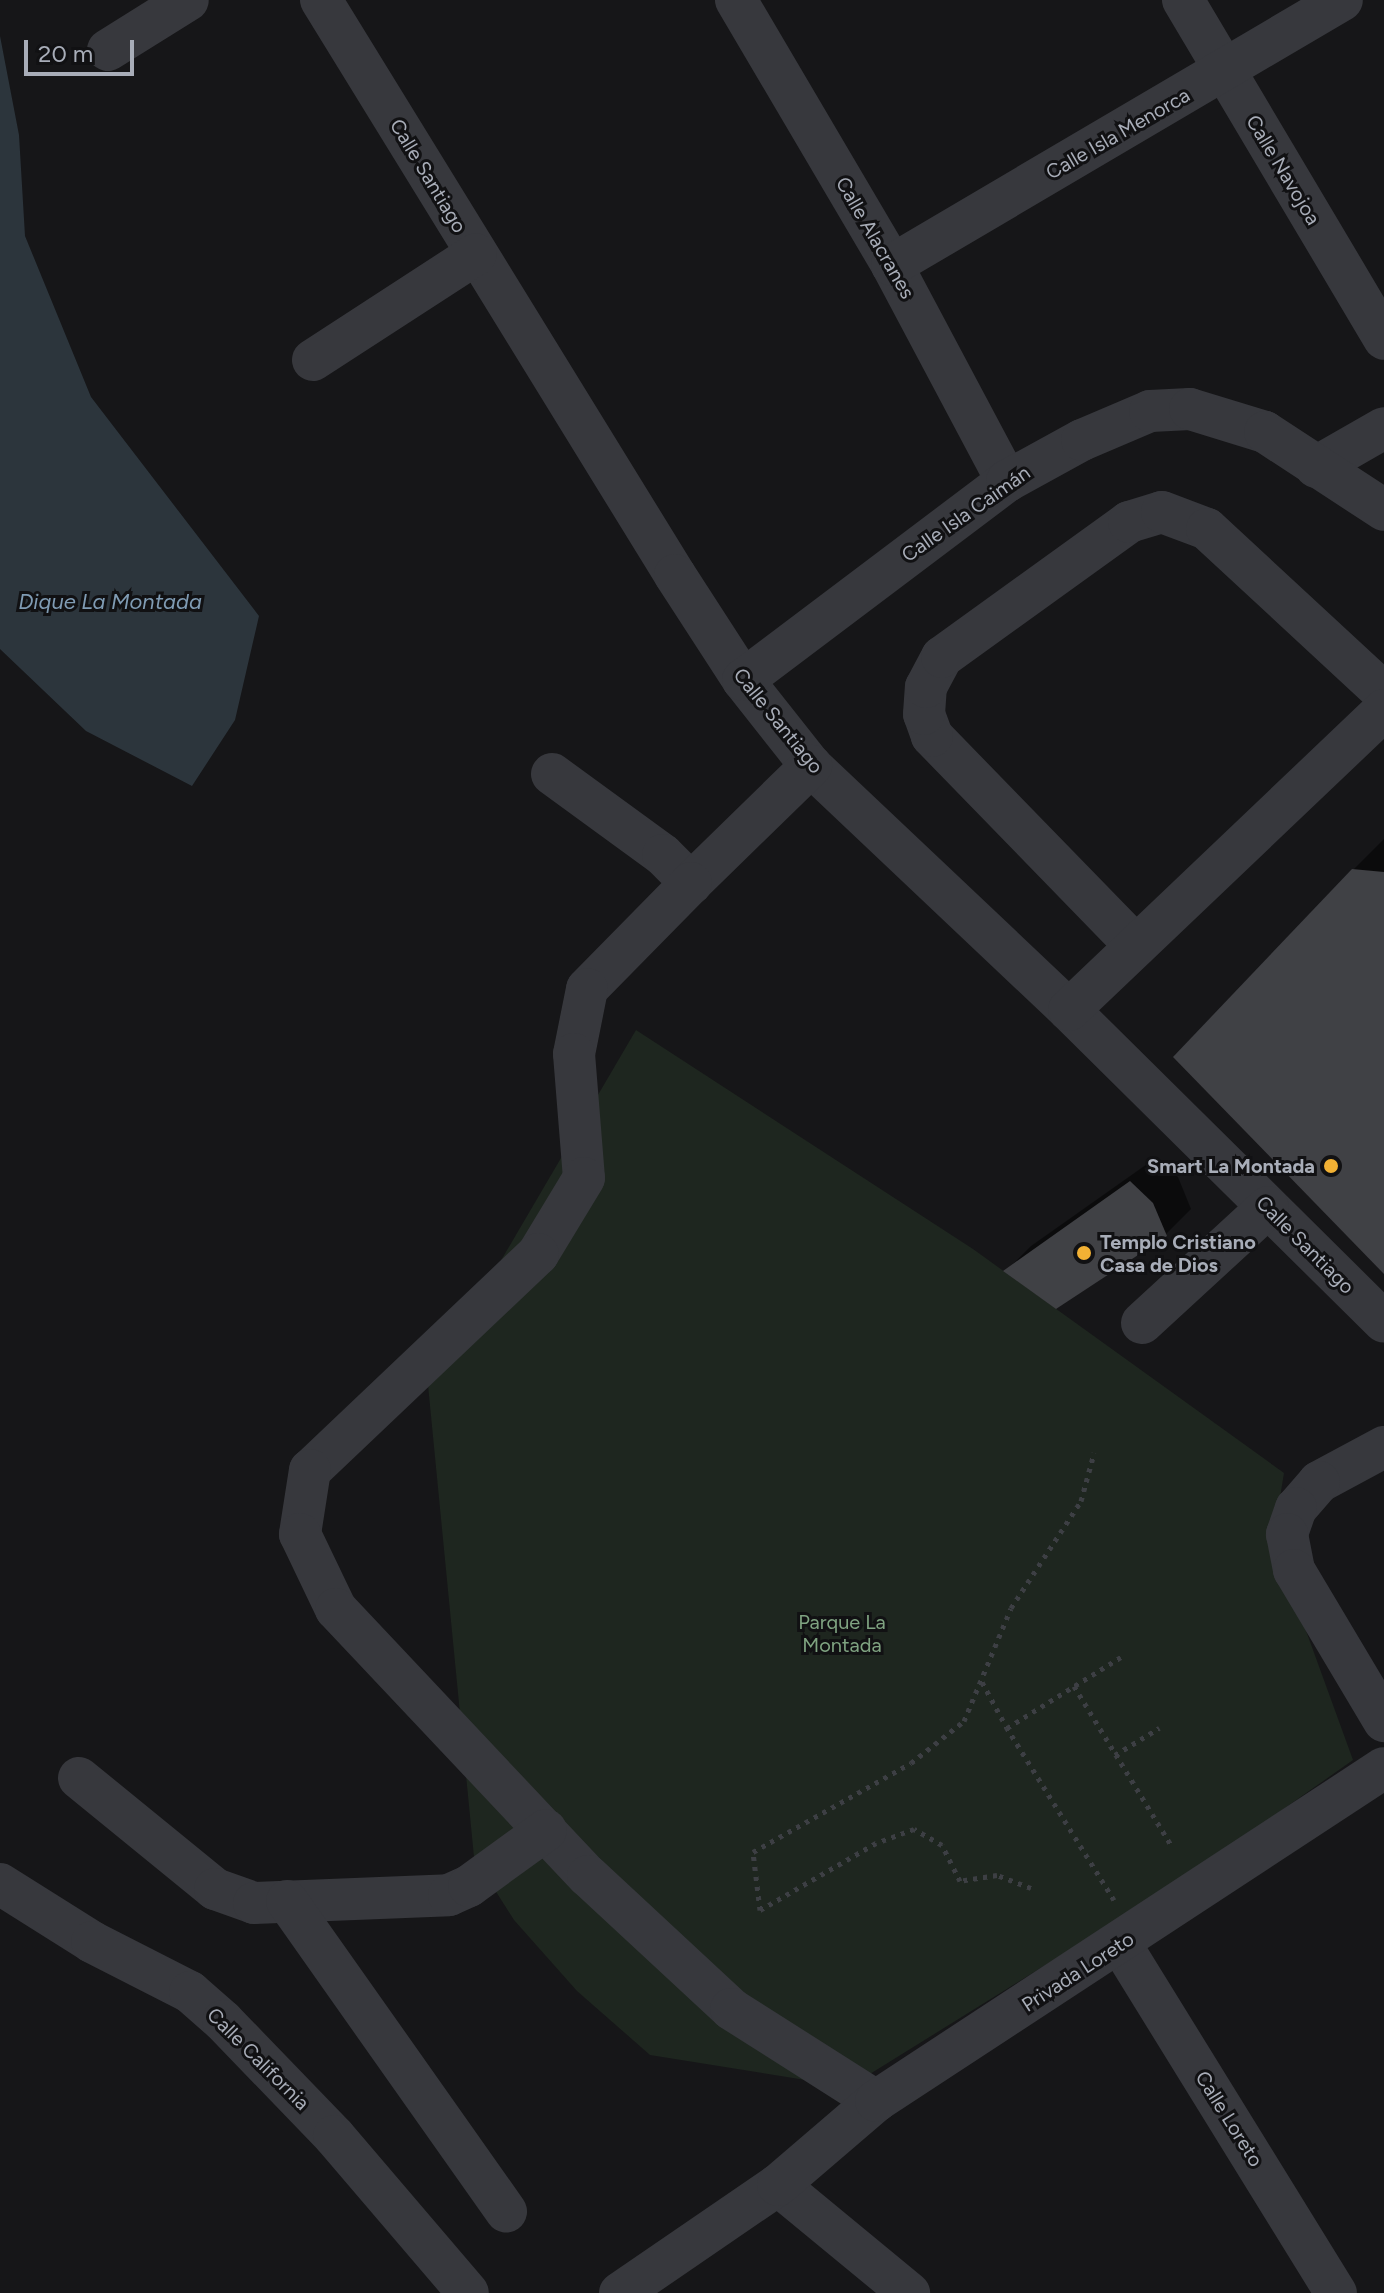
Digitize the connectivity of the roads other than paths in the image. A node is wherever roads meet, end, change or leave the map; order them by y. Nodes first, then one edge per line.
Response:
1 (188, 0) edge
2 (321, 0) edge
3 (736, 0) edge
4 (1183, 0) edge
5 (1342, 0) edge
6 (108, 50) dead end
7 (1225, 73) junction
8 (476, 254) junction
9 (892, 265) junction
10 (1384, 339) edge
11 (313, 360) dead end
12 (1384, 428) edge
13 (1316, 467) junction
14 (1007, 481) junction
15 (1384, 510) edge
16 (743, 680) junction
17 (1384, 693) edge
18 (1376, 730) edge
19 (811, 766) junction
20 (552, 774) dead end
21 (691, 883) junction
22 (1136, 946) junction
23 (1069, 1010) junction
24 (1268, 1207) junction
25 (1384, 1322) edge
26 (1142, 1323) dead end
27 (1384, 1447) edge
28 (1384, 1721) edge
29 (1384, 1768) edge
30 (79, 1778) dead end
31 (546, 1830) junction
32 (0, 1884) edge
33 (287, 1901) junction
34 (1128, 1940) junction
35 (876, 2101) junction
36 (778, 2185) junction
37 (506, 2212) dead end
38 (468, 2293) edge
39 (620, 2293) edge
40 (909, 2293) edge
41 (1336, 2293) edge

1 - 6 street
2 - 8 street, Calle Santiago
3 - 9 street, Calle Alacranes
4 - 7 street, Calle Navojoa
5 - 7 street, Calle Isla Menorca
7 - 9 street, Calle Isla Menorca
7 - 10 street, Calle Navojoa
8 - 11 street
8 - 16 street, Calle Santiago
9 - 14 street, Calle Alacranes
12 - 13 street
13 - 14 street, Calle Isla Caimán
13 - 15 street, Calle Isla Caimán
14 - 16 street, Calle Isla Caimán
16 - 19 street, Calle Santiago
17 - 22 street
18 - 22 street
19 - 21 street
19 - 23 street, Calle Santiago
20 - 21 street
21 - 31 street
22 - 23 street
23 - 24 street, Calle Santiago
24 - 25 street, Calle Santiago
24 - 26 street
27 - 28 street
29 - 34 street, Privada Loreto
30 - 33 street
31 - 33 street
31 - 35 street
32 - 38 street, Calle California
33 - 37 street
34 - 35 street, Privada Loreto
34 - 41 street, Calle Loreto
35 - 36 street, Privada Loreto
36 - 39 street, Privada Loreto
36 - 40 street

